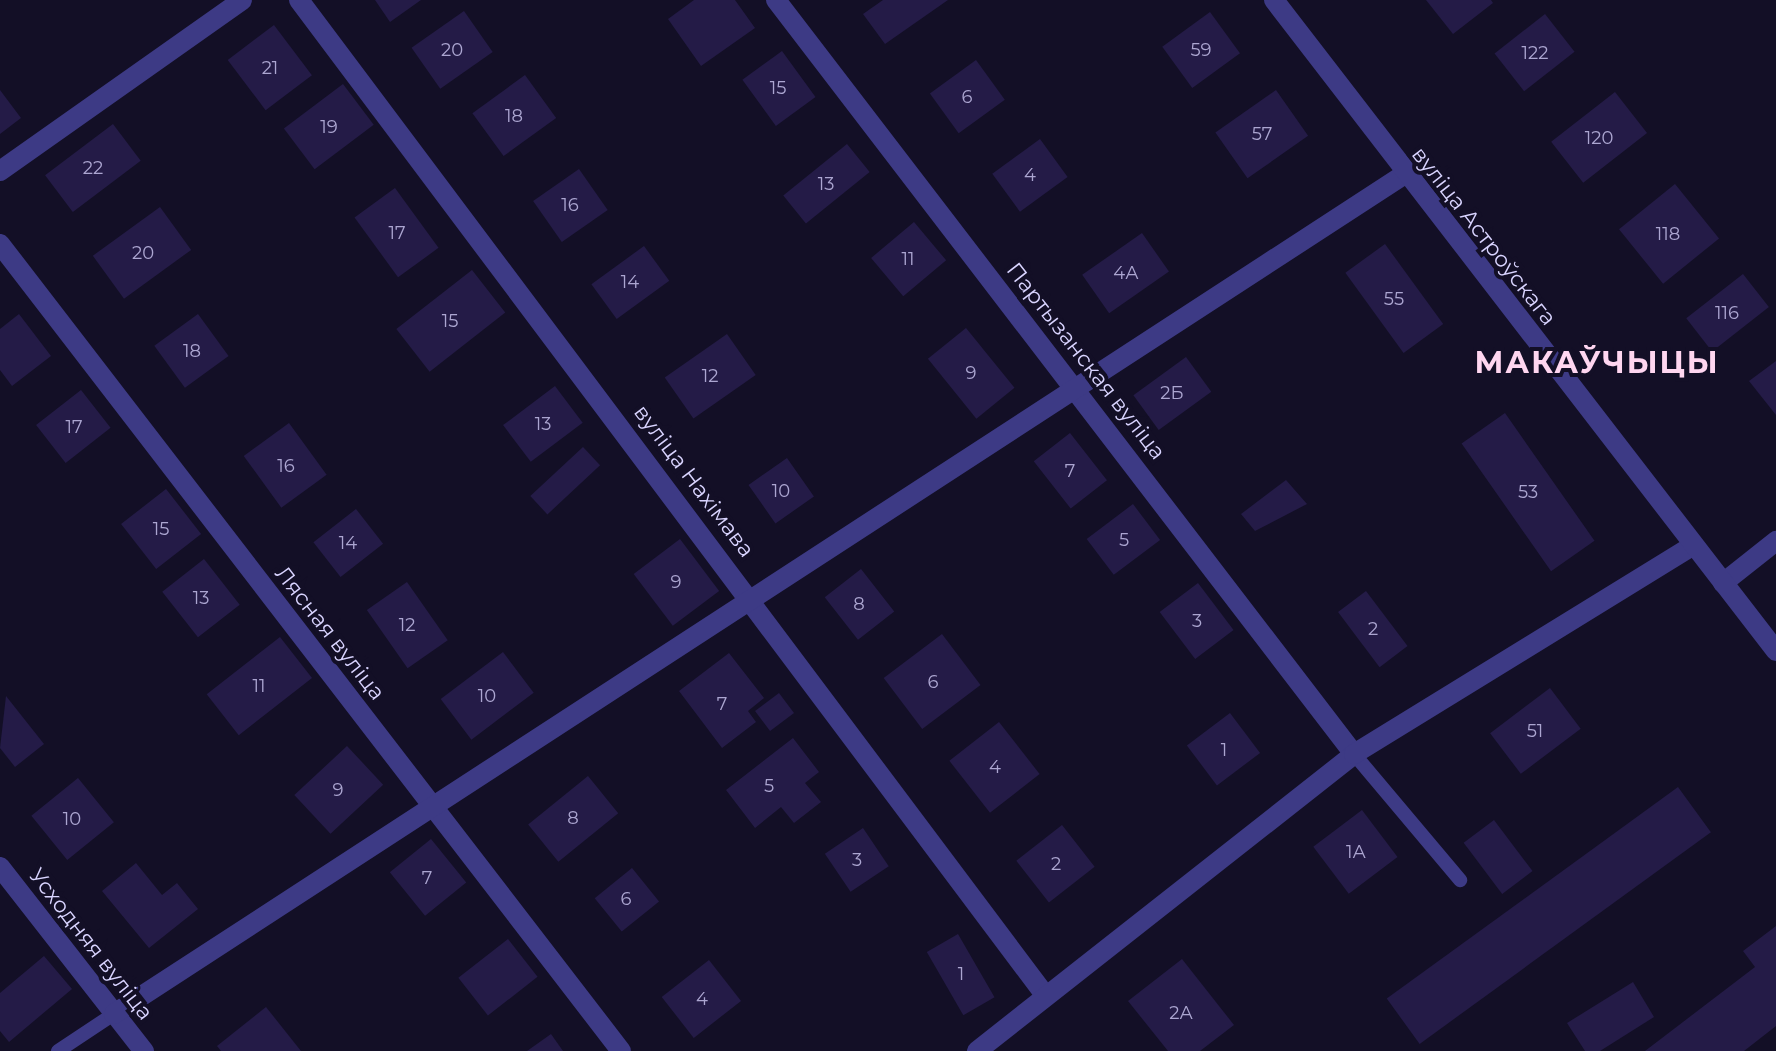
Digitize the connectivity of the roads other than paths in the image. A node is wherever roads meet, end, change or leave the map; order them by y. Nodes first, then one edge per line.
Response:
1 (242, 0) edge
2 (299, 0) edge
3 (776, 0) edge
4 (1274, 0) edge
5 (0, 171) edge
6 (1405, 174) junction
7 (0, 244) edge
8 (1076, 387) junction
9 (1776, 541) edge
10 (1692, 546) junction
11 (1723, 583) junction
12 (750, 595) junction
13 (1776, 651) edge
14 (1354, 754) junction
15 (434, 808) junction
16 (0, 867) edge
17 (1460, 880) dead end
18 (1045, 995) junction
19 (114, 1014) junction
20 (58, 1051) edge
21 (144, 1051) edge
22 (621, 1051) edge
23 (977, 1051) edge

1 - 5 street
2 - 12 street, вуліца Нахімава
3 - 8 street, Партызанская вуліца
4 - 6 street, вуліца Астроўскага
6 - 8 street
6 - 10 street, вуліца Астроўскага
7 - 15 street, Лясная вуліца
8 - 12 street
8 - 14 street, Партызанская вуліца
9 - 11 street
10 - 11 street, вуліца Астроўскага
10 - 14 street
11 - 13 street, вуліца Астроўскага
12 - 15 street
12 - 18 street, вуліца Нахімава
14 - 17 lane
14 - 18 street
15 - 19 street
15 - 22 street, Лясная вуліца
16 - 19 street, Усходняя вуліца
18 - 23 street
19 - 20 lane
19 - 21 street, Усходняя вуліца

